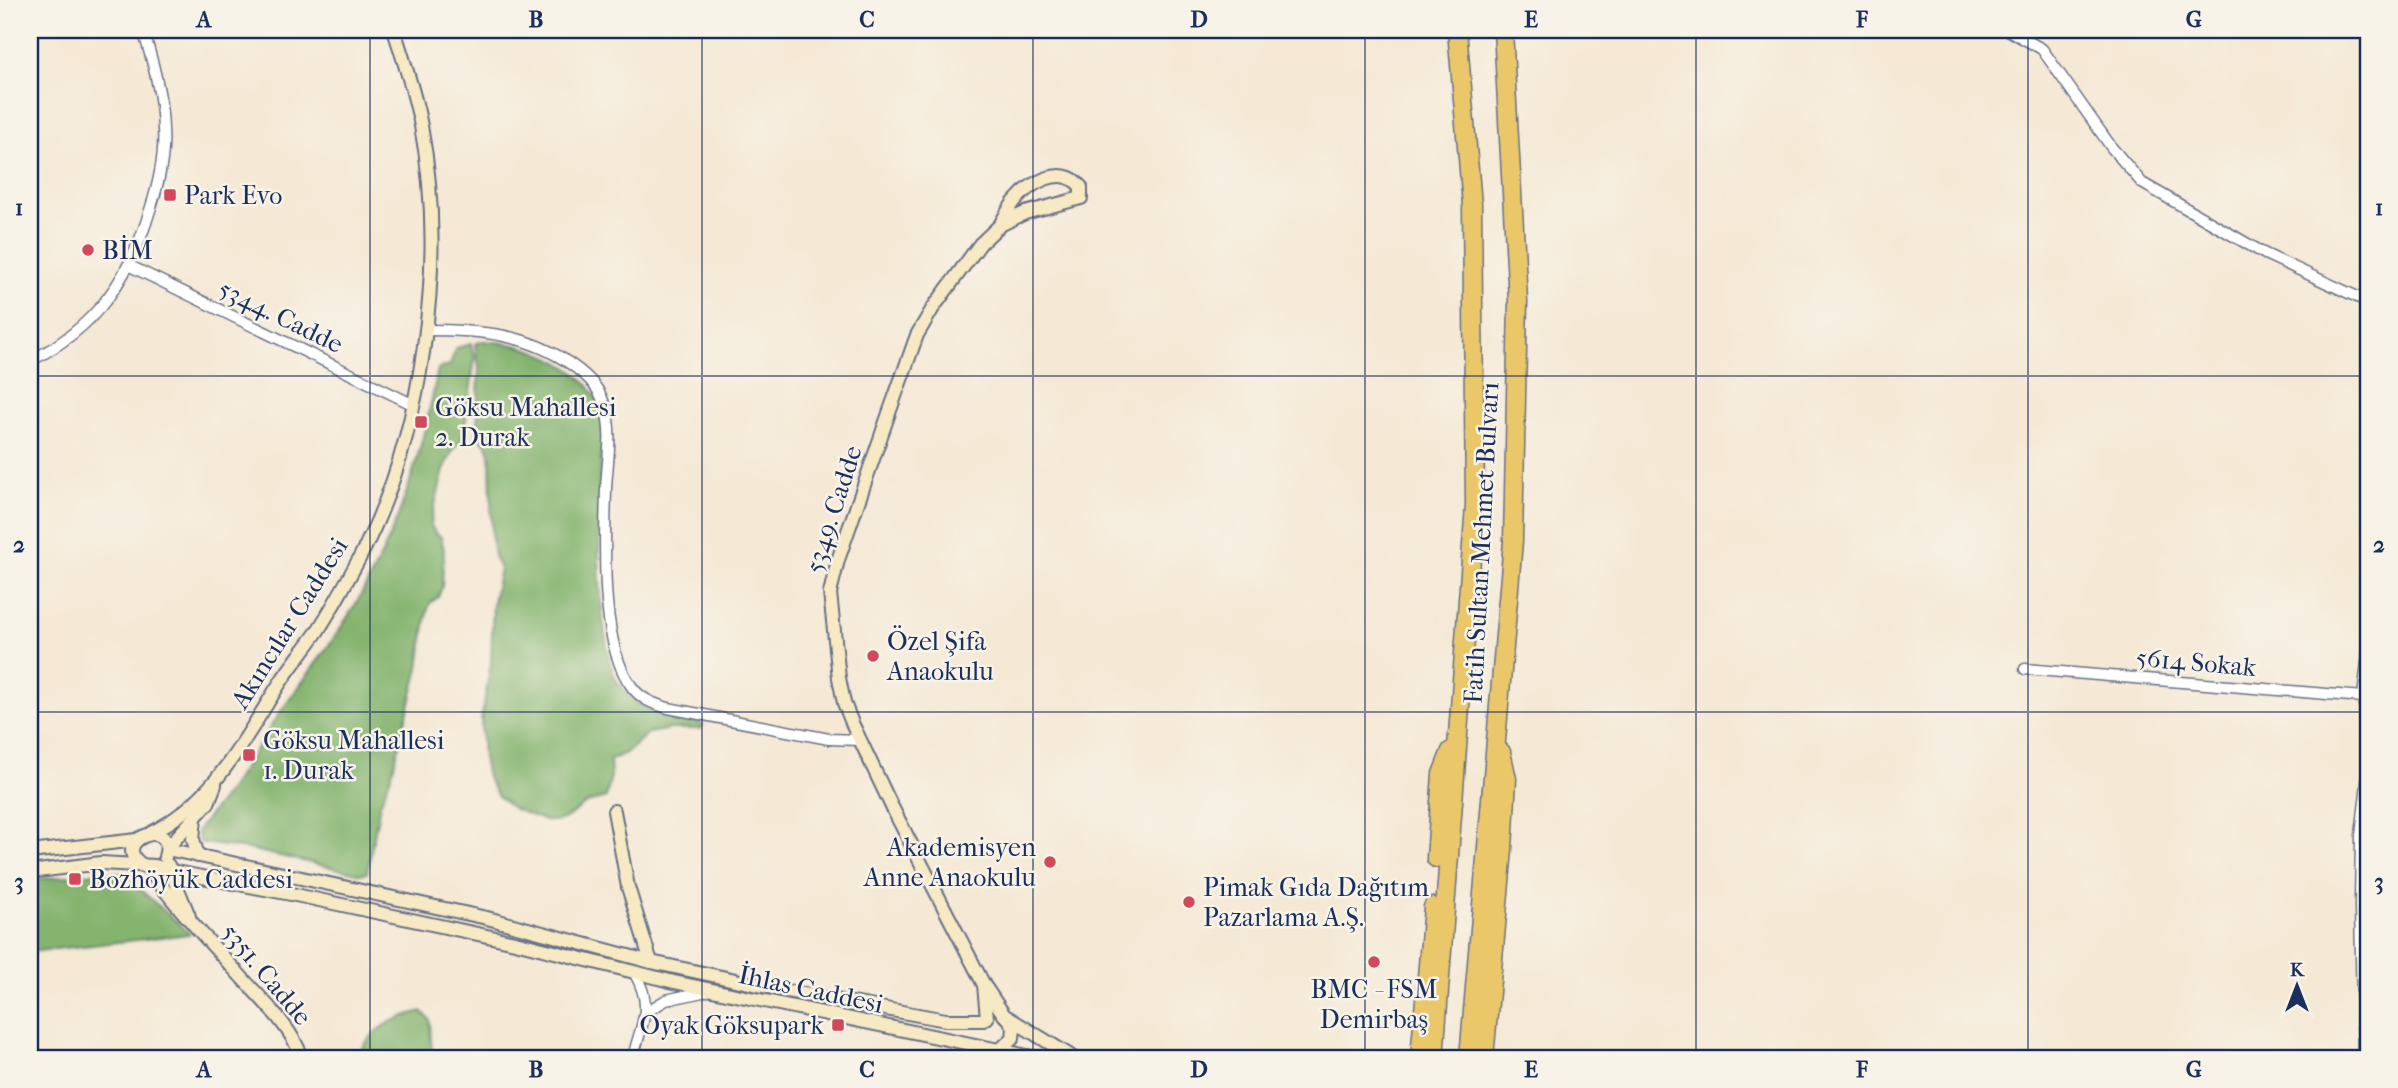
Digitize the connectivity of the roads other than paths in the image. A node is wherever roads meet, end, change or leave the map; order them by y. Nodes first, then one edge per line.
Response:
1 (143, 30) edge
2 (394, 30) edge
3 (1457, 30) edge
4 (1503, 30) edge
5 (2008, 30) edge
6 (1000, 225) junction
7 (130, 266) junction
8 (2368, 302) edge
9 (425, 330) junction
10 (30, 360) edge
11 (414, 405) junction
12 (2368, 653) edge
13 (2025, 668) dead end
14 (2363, 697) junction
15 (1459, 728) junction
16 (1496, 732) junction
17 (860, 740) junction
18 (216, 782) junction
19 (614, 811) dead end
20 (195, 818) junction
21 (151, 833) junction
22 (137, 840) junction
23 (167, 851) junction
24 (30, 852) edge
25 (198, 856) junction
26 (149, 866) junction
27 (169, 870) junction
28 (30, 872) edge
29 (191, 875) junction
30 (177, 890) junction
31 (192, 922) junction
32 (651, 962) junction
33 (630, 971) junction
34 (2365, 980) edge
35 (984, 985) junction
36 (710, 990) junction
37 (646, 1012) junction
38 (1007, 1017) junction
39 (986, 1019) junction
40 (994, 1048) junction
41 (302, 1058) edge
42 (633, 1058) edge
43 (1037, 1058) edge
44 (1074, 1058) edge
45 (1420, 1058) edge
46 (1434, 1058) edge
47 (1469, 1058) edge
48 (1484, 1058) edge
49 (2364, 1058) edge

1 - 7 street
2 - 9 street, Akıncılar Caddesi
3 - 15 highway, Fatih Sultan Mehmet Bulvarı
4 - 16 highway, Fatih Sultan Mehmet Bulvarı
5 - 8 street
6 - 6 street, 5349. Cadde
6 - 17 street, 5349. Cadde
7 - 10 street
7 - 11 street, 5344. Cadde
9 - 11 street, Akıncılar Caddesi
9 - 17 street
11 - 18 street, Akıncılar Caddesi
12 - 14 street
13 - 14 street, 5614 Sokak
14 - 34 street
15 - 45 highway
15 - 46 highway, Fatih Sultan Mehmet Bulvarı
16 - 47 highway, Fatih Sultan Mehmet Bulvarı
16 - 48 highway
17 - 35 street, 5349. Cadde
18 - 20 street, Akıncılar Caddesi
18 - 21 street, Akıncılar Caddesi
19 - 32 street
20 - 23 street, Akıncılar Caddesi
20 - 25 street
21 - 22 street
21 - 23 street
22 - 24 street
22 - 26 street
23 - 25 street, İhlas Caddesi
23 - 26 street
23 - 27 street, 5351. Cadde
25 - 32 street, İhlas Caddesi
26 - 27 street, İhlas Caddesi
26 - 28 street
26 - 31 street, 5351. Cadde
27 - 29 street, İhlas Caddesi
27 - 30 street, 5351. Cadde
29 - 30 street
29 - 33 street, İhlas Caddesi
30 - 31 street, 5351. Cadde
31 - 41 street, 5351. Cadde
32 - 39 street, İhlas Caddesi
33 - 36 street, İhlas Caddesi
33 - 37 street
34 - 49 street
35 - 38 street
35 - 39 street, 5349. Cadde
36 - 37 street
36 - 40 street, İhlas Caddesi
37 - 42 street
38 - 39 street
38 - 40 street
38 - 44 street
39 - 40 street
40 - 43 street, İhlas Caddesi

